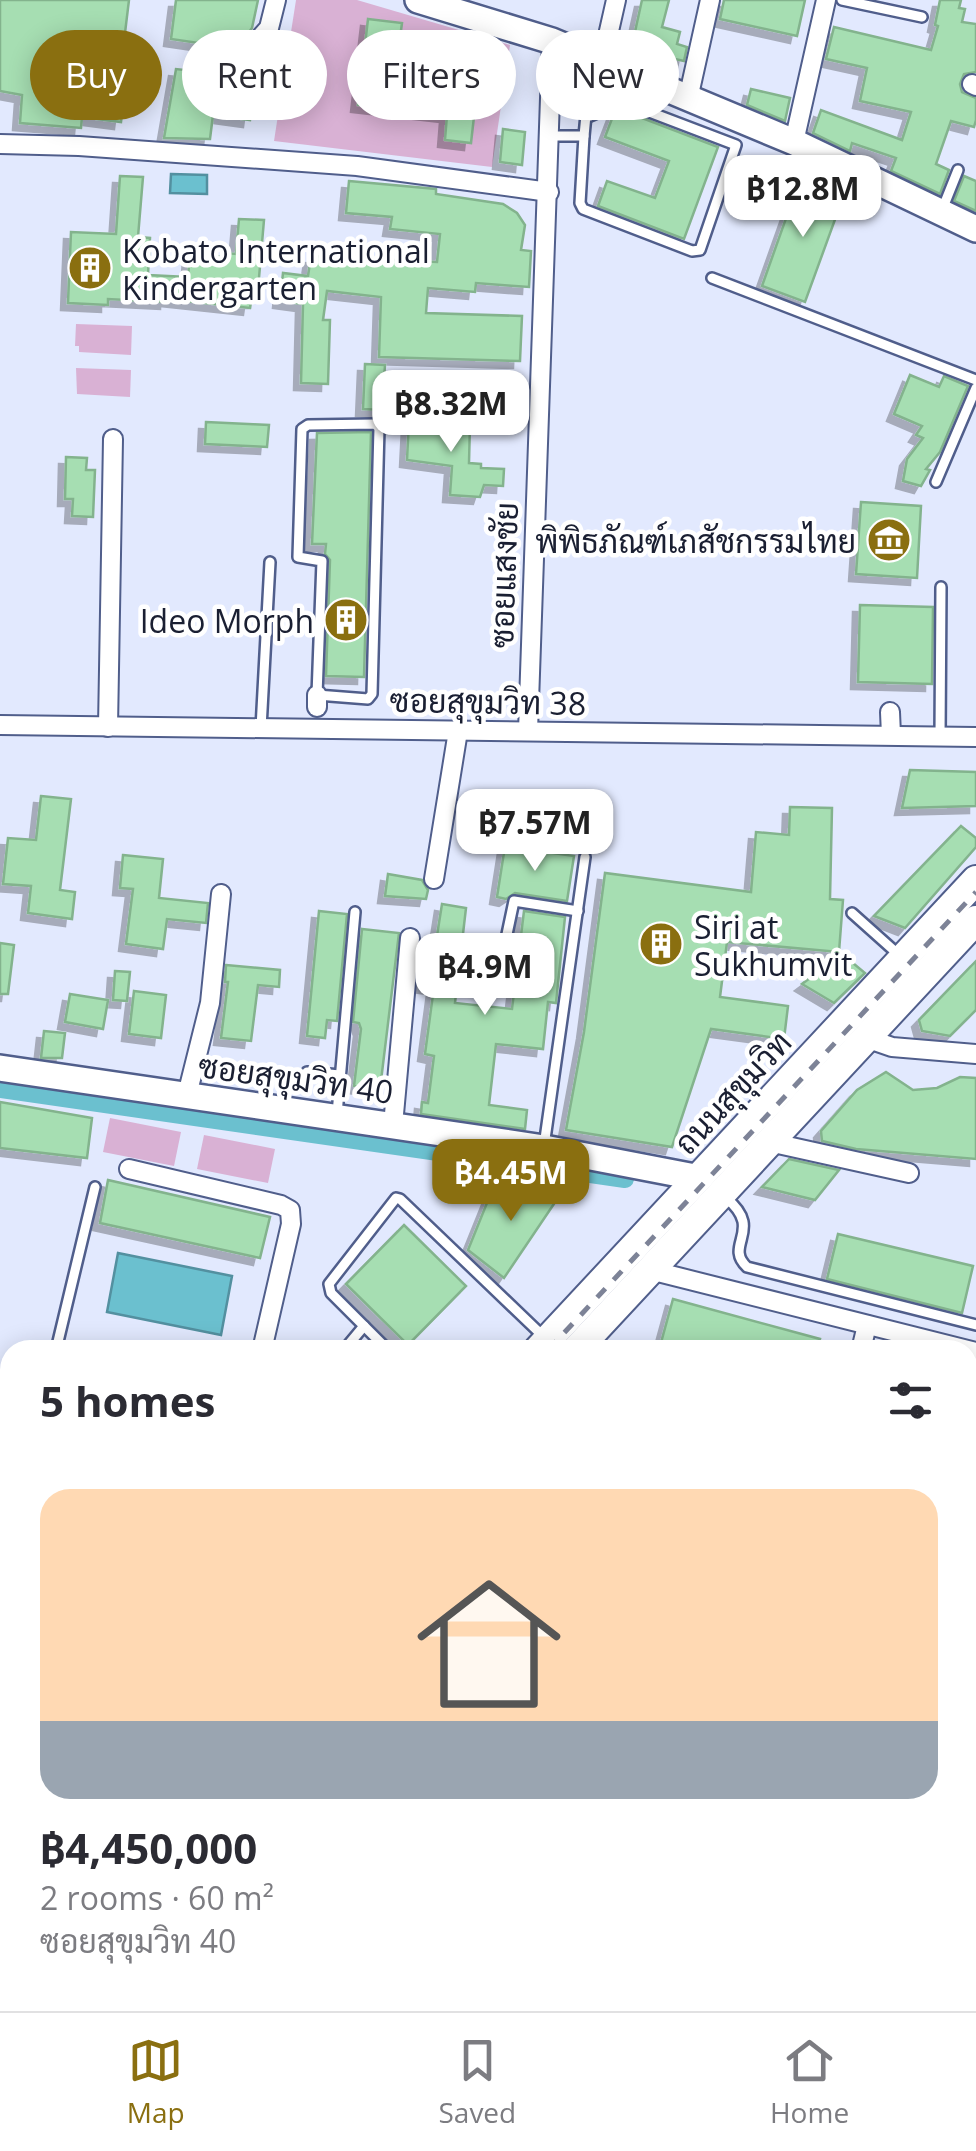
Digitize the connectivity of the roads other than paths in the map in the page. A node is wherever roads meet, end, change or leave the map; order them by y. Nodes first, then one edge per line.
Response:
1 (276, 0) edge
2 (418, 0) edge
3 (616, 0) edge
4 (710, 0) edge
5 (826, 0) edge
6 (842, 0) edge
7 (890, 5) edge
8 (922, 17) dead end
9 (267, 30) edge
10 (609, 30) edge
11 (536, 36) edge
12 (679, 95) edge
13 (688, 99) junction
14 (550, 120) edge
15 (586, 120) edge
16 (673, 120) edge
17 (550, 136) junction
18 (584, 136) junction
19 (794, 142) junction
20 (0, 144) edge
21 (958, 170) dead end
22 (549, 192) junction
23 (941, 212) junction
24 (976, 229) edge
25 (712, 278) dead end
26 (976, 380) edge
27 (976, 388) edge
28 (112, 438) dead end
29 (936, 482) dead end
30 (270, 562) dead end
31 (941, 587) dead end
32 (317, 701) junction
33 (890, 712) dead end
34 (0, 725) edge
35 (108, 726) junction
36 (261, 728) junction
37 (314, 729) junction
38 (458, 730) junction
39 (528, 731) junction
40 (891, 735) junction
41 (940, 736) junction
42 (976, 737) edge
43 (586, 857) dead end
44 (434, 878) dead end
45 (976, 880) edge
46 (221, 894) dead end
47 (578, 911) junction
48 (354, 912) dead end
49 (852, 913) dead end
50 (976, 920) edge
51 (410, 938) dead end
52 (502, 958) dead end
53 (903, 958) junction
54 (866, 1038) junction
55 (976, 1054) edge
56 (0, 1068) edge
57 (307, 1072) dead end
58 (340, 1075) junction
59 (187, 1095) junction
60 (337, 1117) junction
61 (393, 1126) junction
62 (769, 1142) junction
63 (544, 1148) junction
64 (129, 1169) dead end
65 (909, 1173) dead end
66 (710, 1186) junction
67 (95, 1188) dead end
68 (650, 1270) junction
69 (976, 1324) edge
70 (867, 1325) junction
71 (364, 1326) junction
72 (58, 1340) edge
73 (264, 1340) edge
74 (352, 1340) edge
75 (378, 1340) edge
76 (537, 1340) edge
77 (547, 1340) edge
78 (585, 1340) edge
79 (863, 1340) edge
80 (918, 1340) edge

1 - 9 street
2 - 11 street
3 - 10 street
4 - 13 street
5 - 19 street
6 - 7 lane
7 - 8 lane
12 - 13 street
13 - 19 street
14 - 17 street, ซอยแสงชัย
15 - 18 lane
16 - 18 lane
17 - 18 lane
17 - 22 street, ซอยแสงชัย
19 - 23 street
20 - 22 street
21 - 23 lane
22 - 39 street, ซอยแสงชัย
23 - 24 street
25 - 26 lane
27 - 29 lane
28 - 35 street
30 - 36 lane
31 - 41 lane
32 - 32 lane
32 - 37 lane
33 - 40 street
34 - 35 street, ซอยสุขุมวิท 38
35 - 36 street, ซอยสุขุมวิท 38
36 - 37 street, ซอยสุขุมวิท 38
37 - 38 street, ซอยสุขุมวิท 38
38 - 39 street, ซอยสุขุมวิท 38
38 - 44 street
39 - 40 street, ซอยสุขุมวิท 38
40 - 41 street, ซอยสุขุมวิท 38
41 - 42 street, ซอยสุขุมวิท 38
43 - 47 lane
45 - 53 main road, ถนนสุขุมวิท
46 - 59 street
47 - 52 lane
47 - 63 lane
48 - 58 lane
49 - 53 lane
50 - 54 main road, ถนนสุขุมวิท
51 - 61 street
53 - 66 main road, ถนนสุขุมวิท
54 - 55 street
54 - 62 main road, ถนนสุขุมวิท
56 - 59 street, ซอยสุขุมวิท 40
57 - 58 lane
58 - 60 lane
59 - 60 street, ซอยสุขุมวิท 40
60 - 61 street, ซอยสุขุมวิท 40
61 - 63 street, ซอยสุขุมวิท 40
62 - 65 street
62 - 66 main road, ถนนสุขุมวิท
63 - 66 street, ซอยสุขุมวิท 40
64 - 73 street
66 - 68 main road, ถนนสุขุมวิท
66 - 69 lane
66 - 77 main road, ถนนสุขุมวิท
67 - 72 lane
68 - 70 street
68 - 78 main road, ถนนสุขุมวิท
70 - 79 street
70 - 80 street
71 - 74 lane
71 - 75 lane
71 - 76 lane

